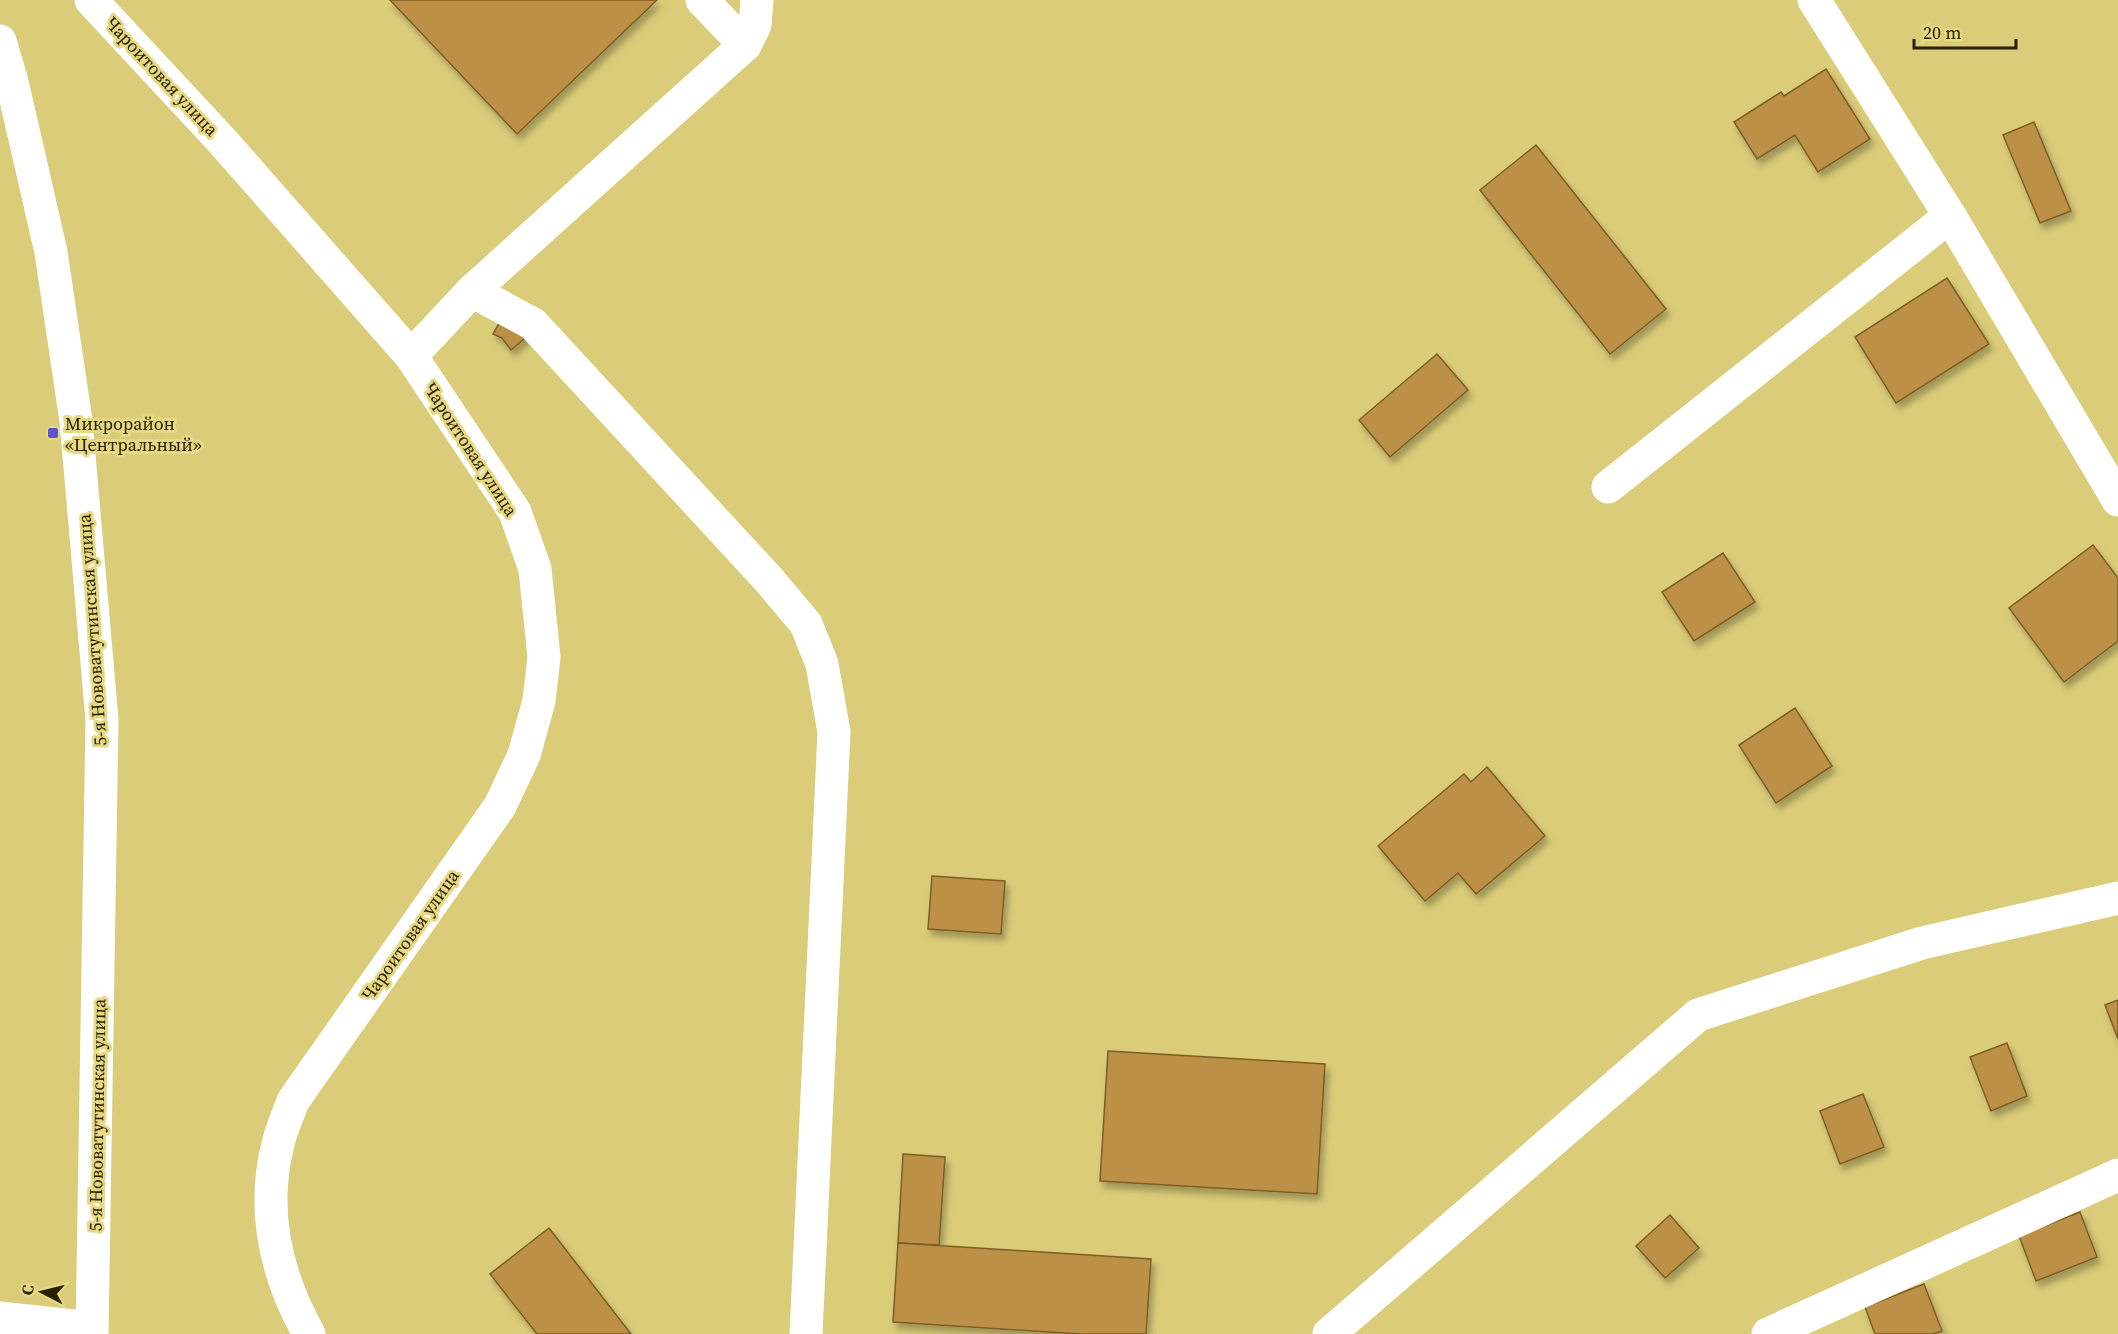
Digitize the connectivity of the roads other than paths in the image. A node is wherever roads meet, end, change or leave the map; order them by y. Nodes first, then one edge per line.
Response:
1 (91, 0) edge
2 (702, 0) edge
3 (757, 0) edge
4 (1814, 0) edge
5 (0, 41) edge
6 (744, 45) junction
7 (1950, 216) junction
8 (472, 291) junction
9 (411, 356) junction
10 (1608, 487) dead end
11 (2118, 500) edge
12 (2118, 898) edge
13 (2118, 1175) edge
14 (0, 1318) edge
15 (92, 1331) edge
16 (309, 1334) edge
17 (806, 1334) edge
18 (1329, 1334) edge
19 (1768, 1334) edge

1 - 9 street, Чароитовая улица
2 - 6 street
3 - 6 street
4 - 7 street
5 - 15 street, 5-я Нововатутинская улица
6 - 8 street
7 - 10 street
7 - 11 street
8 - 9 street
8 - 17 street
9 - 16 street, Чароитовая улица
12 - 18 street
13 - 19 street
14 - 15 street

